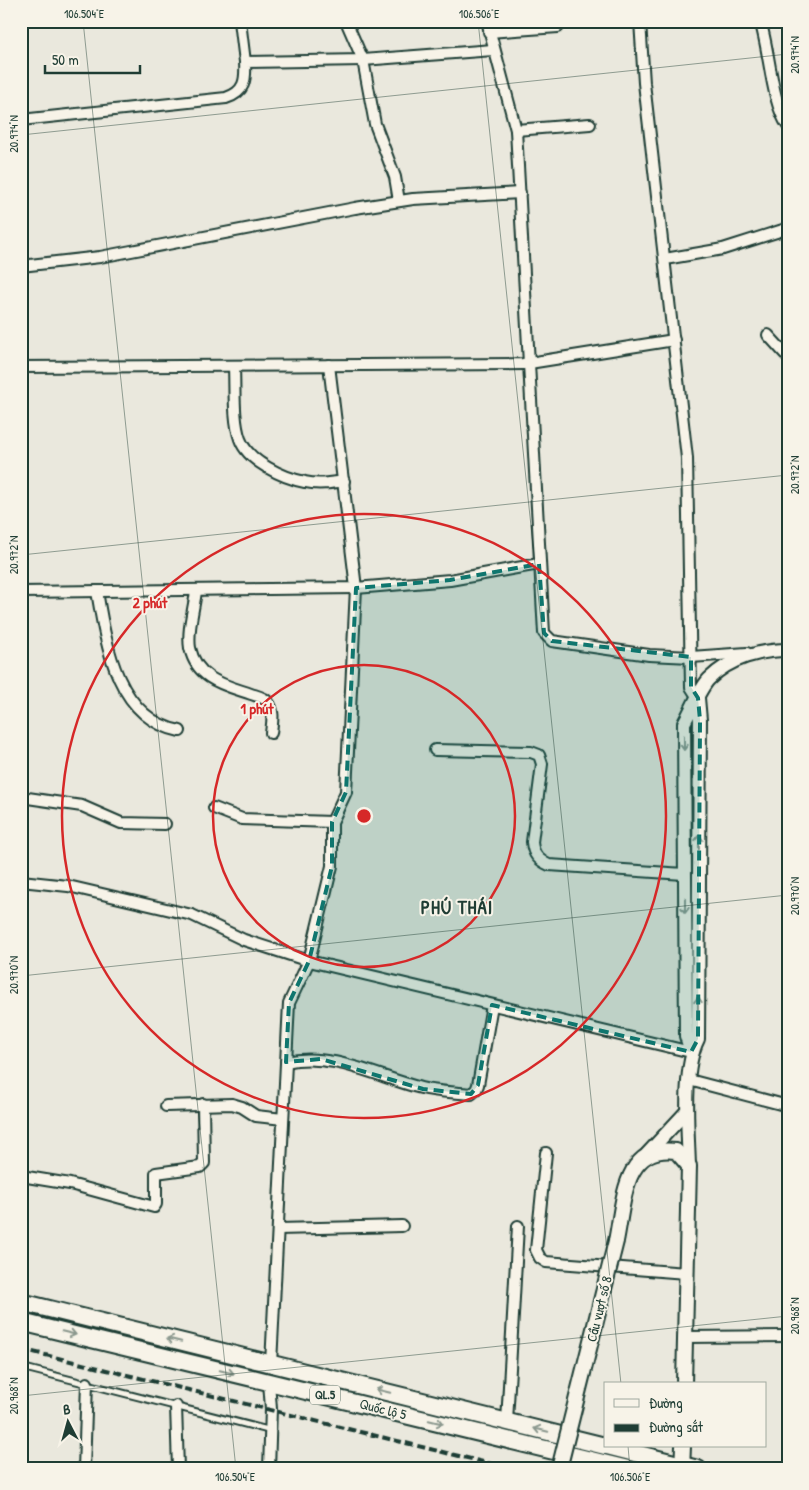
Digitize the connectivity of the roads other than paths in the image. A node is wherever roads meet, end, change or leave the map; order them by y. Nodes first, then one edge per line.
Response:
1 (240, 21) edge
2 (346, 21) edge
3 (640, 21) edge
4 (760, 21) edge
5 (488, 26) edge
6 (558, 27) dead end
7 (493, 50) junction
8 (363, 60) junction
9 (245, 62) junction
10 (21, 120) edge
11 (590, 124) dead end
12 (788, 126) edge
13 (516, 130) junction
14 (520, 193) junction
15 (399, 201) junction
16 (786, 229) dead end
17 (665, 258) junction
18 (21, 266) edge
19 (768, 335) dead end
20 (674, 340) junction
21 (788, 357) edge
22 (529, 362) junction
23 (329, 365) junction
24 (21, 366) edge
25 (234, 366) junction
26 (344, 481) junction
27 (539, 564) junction
28 (356, 588) junction
29 (97, 591) junction
30 (196, 591) junction
31 (21, 592) edge
32 (788, 650) edge
33 (757, 653) junction
34 (691, 657) junction
35 (698, 698) junction
36 (180, 731) dead end
37 (272, 732) dead end
38 (435, 750) dead end
39 (21, 797) edge
40 (214, 808) dead end
41 (332, 822) junction
42 (165, 824) dead end
43 (684, 874) junction
44 (21, 881) edge
45 (309, 961) junction
46 (492, 1004) junction
47 (691, 1052) junction
48 (286, 1062) junction
49 (689, 1080) junction
50 (203, 1104) junction
51 (166, 1106) dead end
52 (788, 1106) edge
53 (687, 1111) junction
54 (283, 1119) junction
55 (546, 1153) dead end
56 (647, 1154) junction
57 (689, 1166) junction
58 (21, 1176) edge
59 (402, 1226) dead end
60 (518, 1226) dead end
61 (278, 1229) junction
62 (686, 1273) junction
63 (21, 1302) edge
64 (21, 1322) edge
65 (788, 1336) edge
66 (685, 1337) junction
67 (272, 1364) junction
68 (21, 1367) edge
69 (269, 1382) junction
70 (684, 1382) edge
71 (87, 1384) junction
72 (176, 1406) junction
73 (507, 1422) junction
74 (268, 1430) junction
75 (604, 1446) edge
76 (614, 1448) edge
77 (683, 1448) edge
78 (687, 1467) edge
79 (84, 1469) edge
80 (178, 1469) edge
81 (268, 1469) edge
82 (559, 1469) edge
83 (628, 1469) edge

1 - 9 street
2 - 8 street
3 - 17 street
4 - 12 street
5 - 6 street
5 - 7 street
7 - 8 street
7 - 13 street
8 - 9 street
8 - 15 street
9 - 10 street
11 - 13 street
13 - 14 street
14 - 15 street
14 - 22 street
15 - 18 street
16 - 17 street
17 - 20 street
19 - 21 street
20 - 22 street
20 - 34 street
22 - 23 street
22 - 27 street
23 - 25 street
23 - 26 street
24 - 25 street
25 - 26 street
26 - 28 street
27 - 28 street
27 - 34 street
28 - 30 street
28 - 41 street
29 - 30 street
29 - 31 street
29 - 36 street
30 - 37 street
32 - 33 street
33 - 34 street
33 - 35 street
34 - 35 street
35 -> 43 street
47 -> 35 street
38 - 43 street
39 - 42 street
40 - 41 street
41 - 45 street
43 -> 47 street
44 - 45 street
45 - 46 street
45 - 48 street
46 - 47 street
46 - 48 street
47 - 49 street
48 - 54 street
49 - 52 street
49 - 53 street
50 - 51 street
50 - 54 street
50 - 58 street
53 - 56 street, Cầu vượt số 8
53 - 57 street
54 - 61 street
55 - 62 street
56 - 57 main road
56 - 82 main road, Cầu vượt số 8, bridge
57 - 62 main road
59 - 61 street
60 - 73 street
61 - 67 street
62 - 66 main road
67 -> 63 highway, Quốc lộ 5 / QL.5
64 -> 69 highway, Quốc lộ 5 / QL.5
65 - 66 street
66 - 70 main road
73 -> 67 highway, Quốc lộ 5 / QL.5
68 - 71 lane
69 - 74 street
69 -> 83 highway, Quốc lộ 5 / QL.5
71 - 72 lane
71 - 79 street
72 - 74 lane
72 - 80 street
75 -> 73 highway, Quốc lộ 5 / QL.5
74 - 81 street
76 - 78 highway, Quốc lộ 5 / QL.5
77 - 78 main road

